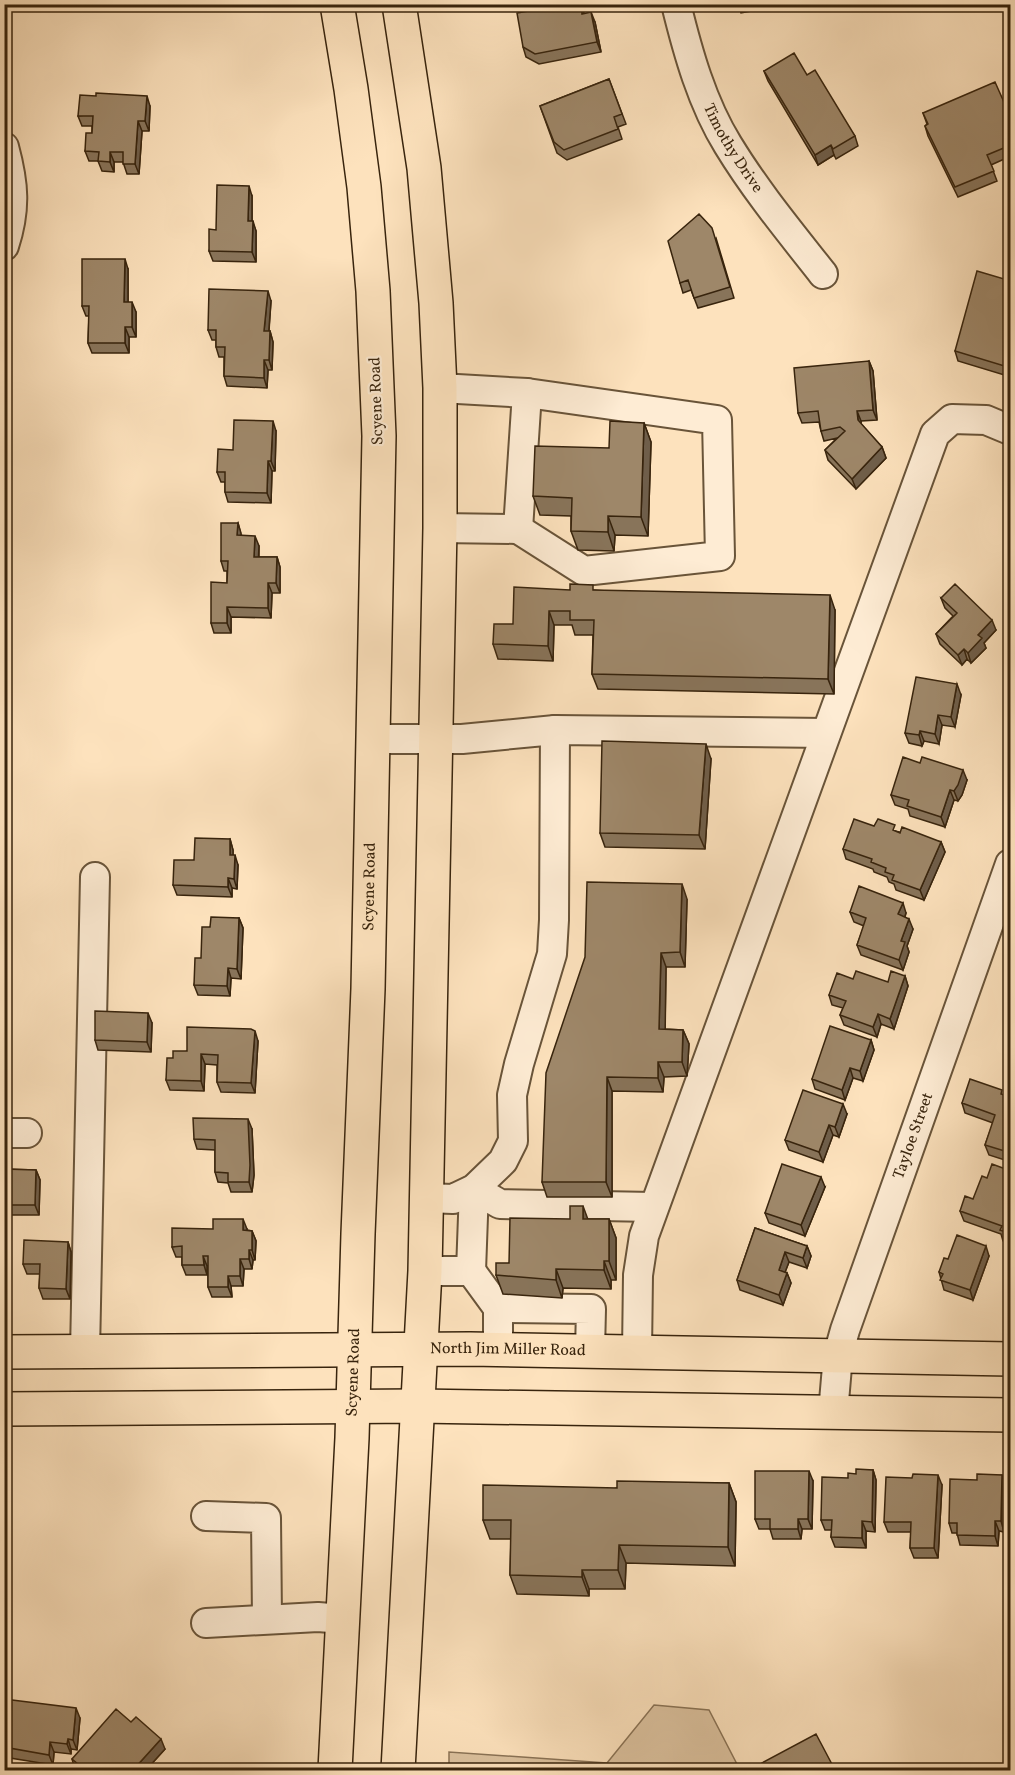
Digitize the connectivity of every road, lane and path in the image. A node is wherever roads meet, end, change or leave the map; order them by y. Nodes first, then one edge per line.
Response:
1 (337, 4) edge
2 (399, 4) edge
3 (676, 4) edge
4 (4, 147) edge
5 (4, 246) edge
6 (823, 274) dead end
7 (440, 388) junction
8 (527, 393) junction
9 (1011, 430) edge
10 (440, 528) junction
11 (518, 529) junction
12 (555, 730) junction
13 (826, 733) junction
14 (373, 739) junction
15 (437, 740) junction
16 (1011, 864) edge
17 (95, 877) dead end
18 (474, 1189) junction
19 (426, 1198) junction
20 (653, 1207) junction
21 (425, 1271) junction
22 (471, 1271) junction
23 (498, 1308) junction
24 (355, 1350) junction
25 (420, 1350) junction
26 (498, 1350) junction
27 (84, 1351) junction
28 (590, 1351) junction
29 (4, 1352) edge
30 (637, 1352) junction
31 (837, 1355) junction
32 (1011, 1359) edge
33 (417, 1406) junction
34 (353, 1407) junction
35 (4, 1409) edge
36 (833, 1413) junction
37 (1011, 1415) edge
38 (206, 1516) dead end
39 (267, 1619) junction
40 (343, 1619) junction
41 (206, 1623) dead end
42 (335, 1770) edge
43 (398, 1770) edge

1 - 14 main road, Scyene Road
2 - 7 main road
3 - 6 street, Timothy Drive
4 - 5 street
7 - 8 street
7 - 10 main road
8 - 11 street
8 - 11 street
9 - 13 street
10 - 11 street
10 - 15 main road
12 - 13 street
12 - 15 street
12 - 18 street
13 - 20 street
14 - 15 street
14 - 24 main road, Scyene Road
15 - 19 main road
16 - 31 street, Tayloe Street
17 - 27 street
18 - 19 street
18 - 20 street
18 - 22 street
19 - 21 main road
20 - 30 street
21 - 22 street
21 - 25 main road
22 - 23 street
23 - 26 street
23 - 28 street
24 - 25 main road, North Jim Miller Road
24 - 27 main road, North Jim Miller Road
24 - 34 main road, Scyene Road
25 - 26 main road, North Jim Miller Road
25 - 33 main road
26 - 28 main road, North Jim Miller Road
27 - 29 main road, North Jim Miller Road
28 - 30 main road, North Jim Miller Road
30 - 31 main road, North Jim Miller Road
31 - 32 main road, North Jim Miller Road
31 - 36 street, Tayloe Street
33 - 34 main road
33 - 36 main road
33 - 43 main road
34 - 35 main road
34 - 40 main road, Scyene Road
36 - 37 main road
38 - 39 street
39 - 40 street
39 - 41 street
40 - 42 main road, Scyene Road

